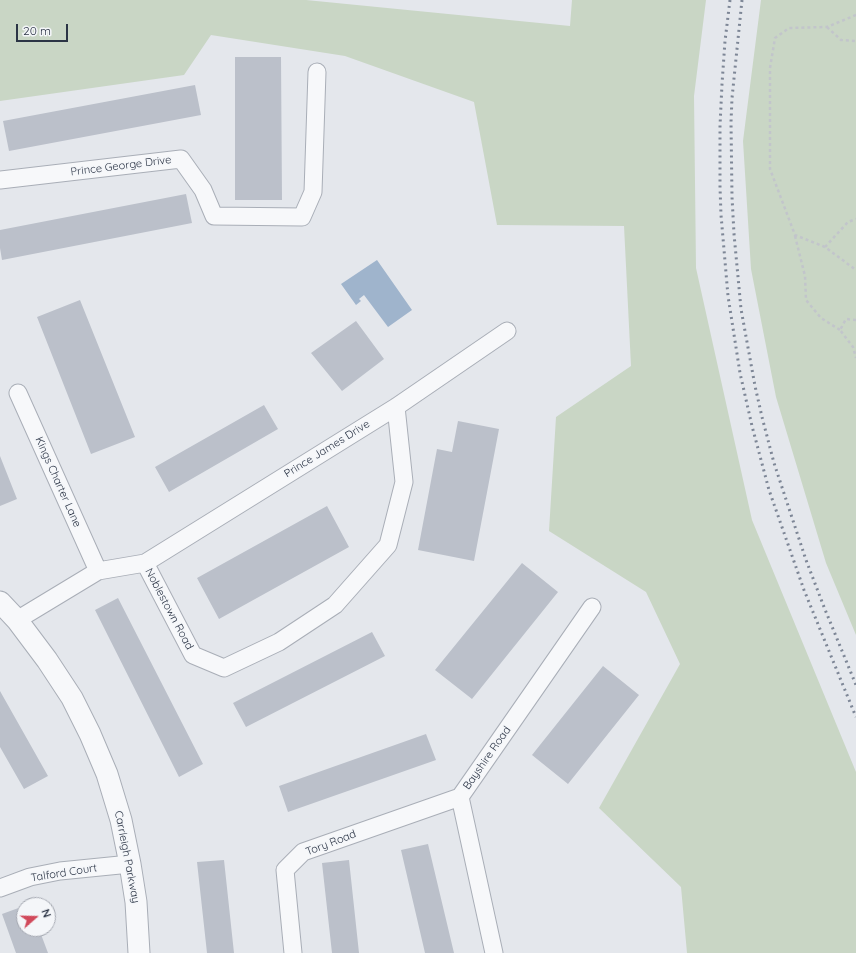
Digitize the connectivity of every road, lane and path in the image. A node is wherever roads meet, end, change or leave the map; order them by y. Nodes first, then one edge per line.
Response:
1 (856, 15) edge
2 (827, 27) junction
3 (856, 41) edge
4 (317, 72) dead end
5 (0, 180) edge
6 (856, 219) edge
7 (795, 236) junction
8 (825, 247) junction
9 (856, 270) edge
10 (856, 320) edge
11 (840, 330) junction
12 (507, 331) dead end
13 (856, 358) edge
14 (18, 393) dead end
15 (396, 407) junction
16 (144, 563) junction
17 (98, 571) junction
18 (0, 602) edge
19 (592, 607) dead end
20 (17, 620) junction
21 (460, 797) junction
22 (130, 864) junction
23 (0, 888) edge
24 (139, 953) edge
25 (293, 953) edge
26 (494, 953) edge

1 - 2 path
2 - 3 path
2 - 7 path
4 - 5 street, Prince George Drive
6 - 8 path
7 - 8 path
7 - 11 path
8 - 9 path
10 - 11 path
11 - 13 path
12 - 15 street, Prince James Drive
14 - 17 street, Kings Charter Lane
15 - 16 street, Prince James Drive
15 - 16 street, Noblestown Road
16 - 17 street, Noblestown Road
17 - 20 street, Noblestown Road
18 - 20 street, Carrleigh Parkway
19 - 21 street, Bayshire Road
20 - 22 street, Carrleigh Parkway
21 - 25 street, Tory Road
21 - 26 street, Bayshire Road
22 - 23 street, Talford Court
22 - 24 street, Carrleigh Parkway

